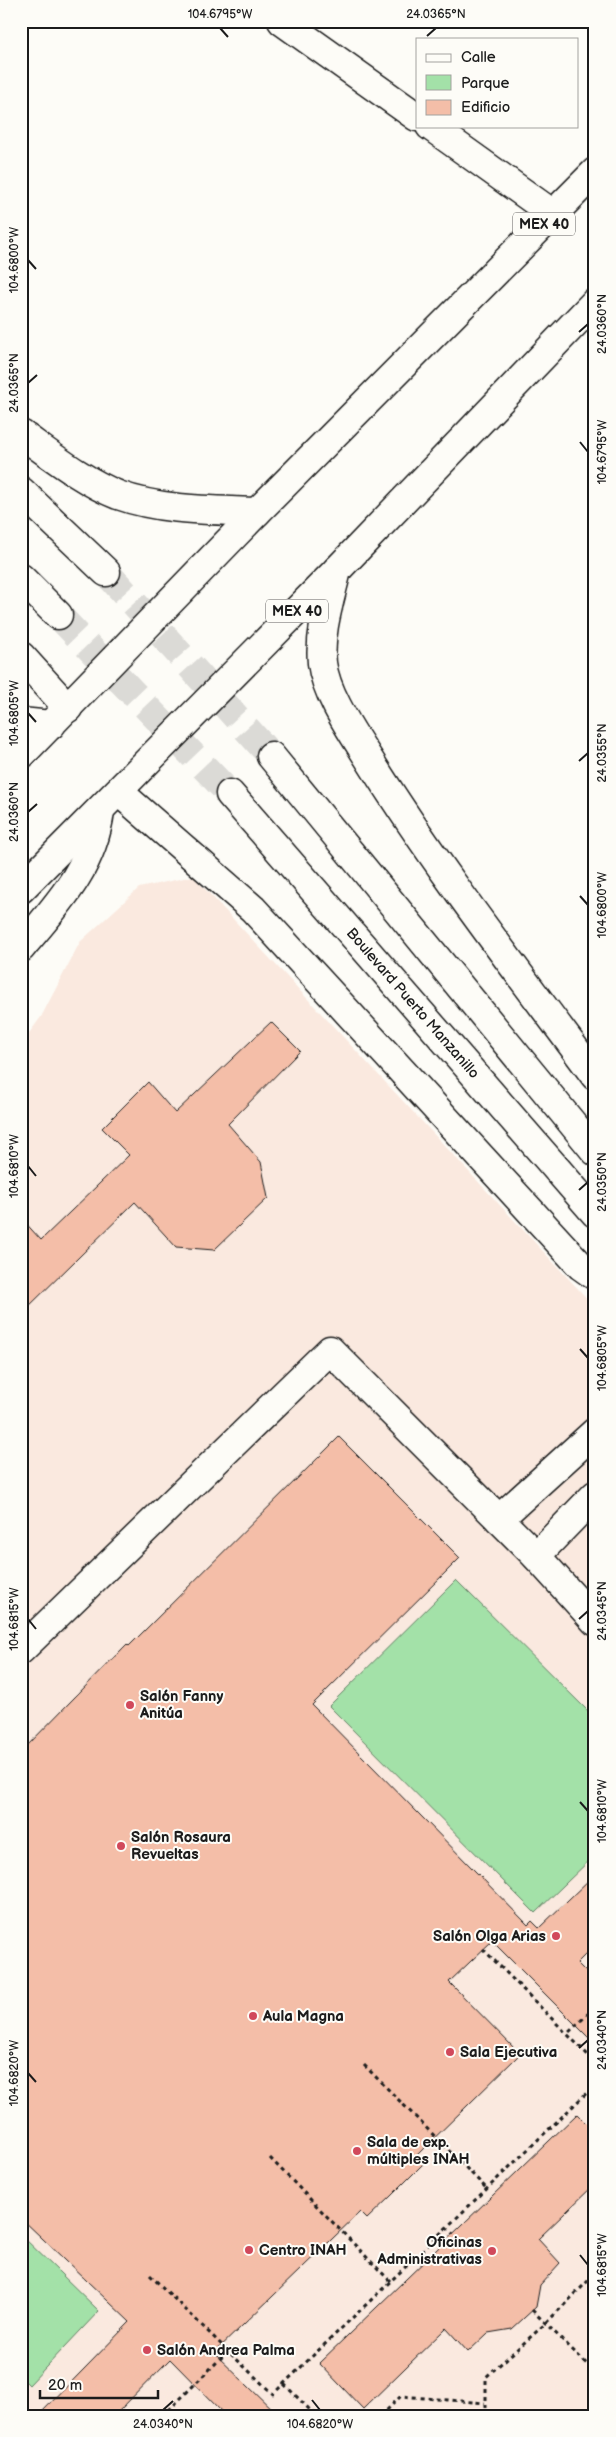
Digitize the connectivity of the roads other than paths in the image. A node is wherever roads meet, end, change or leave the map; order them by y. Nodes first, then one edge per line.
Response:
1 (282, 21) edge
2 (416, 116) edge
3 (433, 128) edge
4 (595, 172) edge
5 (553, 214) junction
6 (595, 302) edge
7 (21, 434) edge
8 (21, 490) edge
9 (257, 512) junction
10 (337, 570) junction
11 (106, 572) tunnel mouth
12 (21, 578) edge
13 (58, 615) tunnel mouth
14 (21, 656) edge
15 (60, 716) junction
16 (21, 722) edge
17 (21, 755) edge
18 (271, 756) tunnel mouth
19 (119, 792) junction
20 (230, 794) tunnel mouth
21 (100, 811) junction
22 (21, 889) edge
23 (21, 948) edge
24 (595, 1076) edge
25 (595, 1151) edge
26 (595, 1213) edge
27 (595, 1276) edge
28 (595, 1432) edge
29 (595, 1495) edge
30 (499, 1519) junction
31 (536, 1556) junction
32 (595, 1621) edge
33 (21, 1650) edge

1 - 2 main road
3 - 5 main road
4 - 5 main road, MEX 40
5 - 9 main road, MEX 40
6 - 10 main road, MEX 40
7 - 9 main road
8 - 11 main road
9 - 15 main road, MEX 40
10 - 19 main road, MEX 40
10 - 24 main road
12 - 13 main road
14 - 15 main road
15 - 16 main road
15 - 17 main road, MEX 40
18 - 25 main road
19 - 21 main road, MEX 40
19 - 27 main road
20 - 26 main road, Boulevard Puerto Manzanillo
21 - 22 main road, MEX 40
21 - 23 main road
28 - 30 main road
29 - 31 main road
30 - 31 main road
30 - 33 main road
31 - 32 main road

